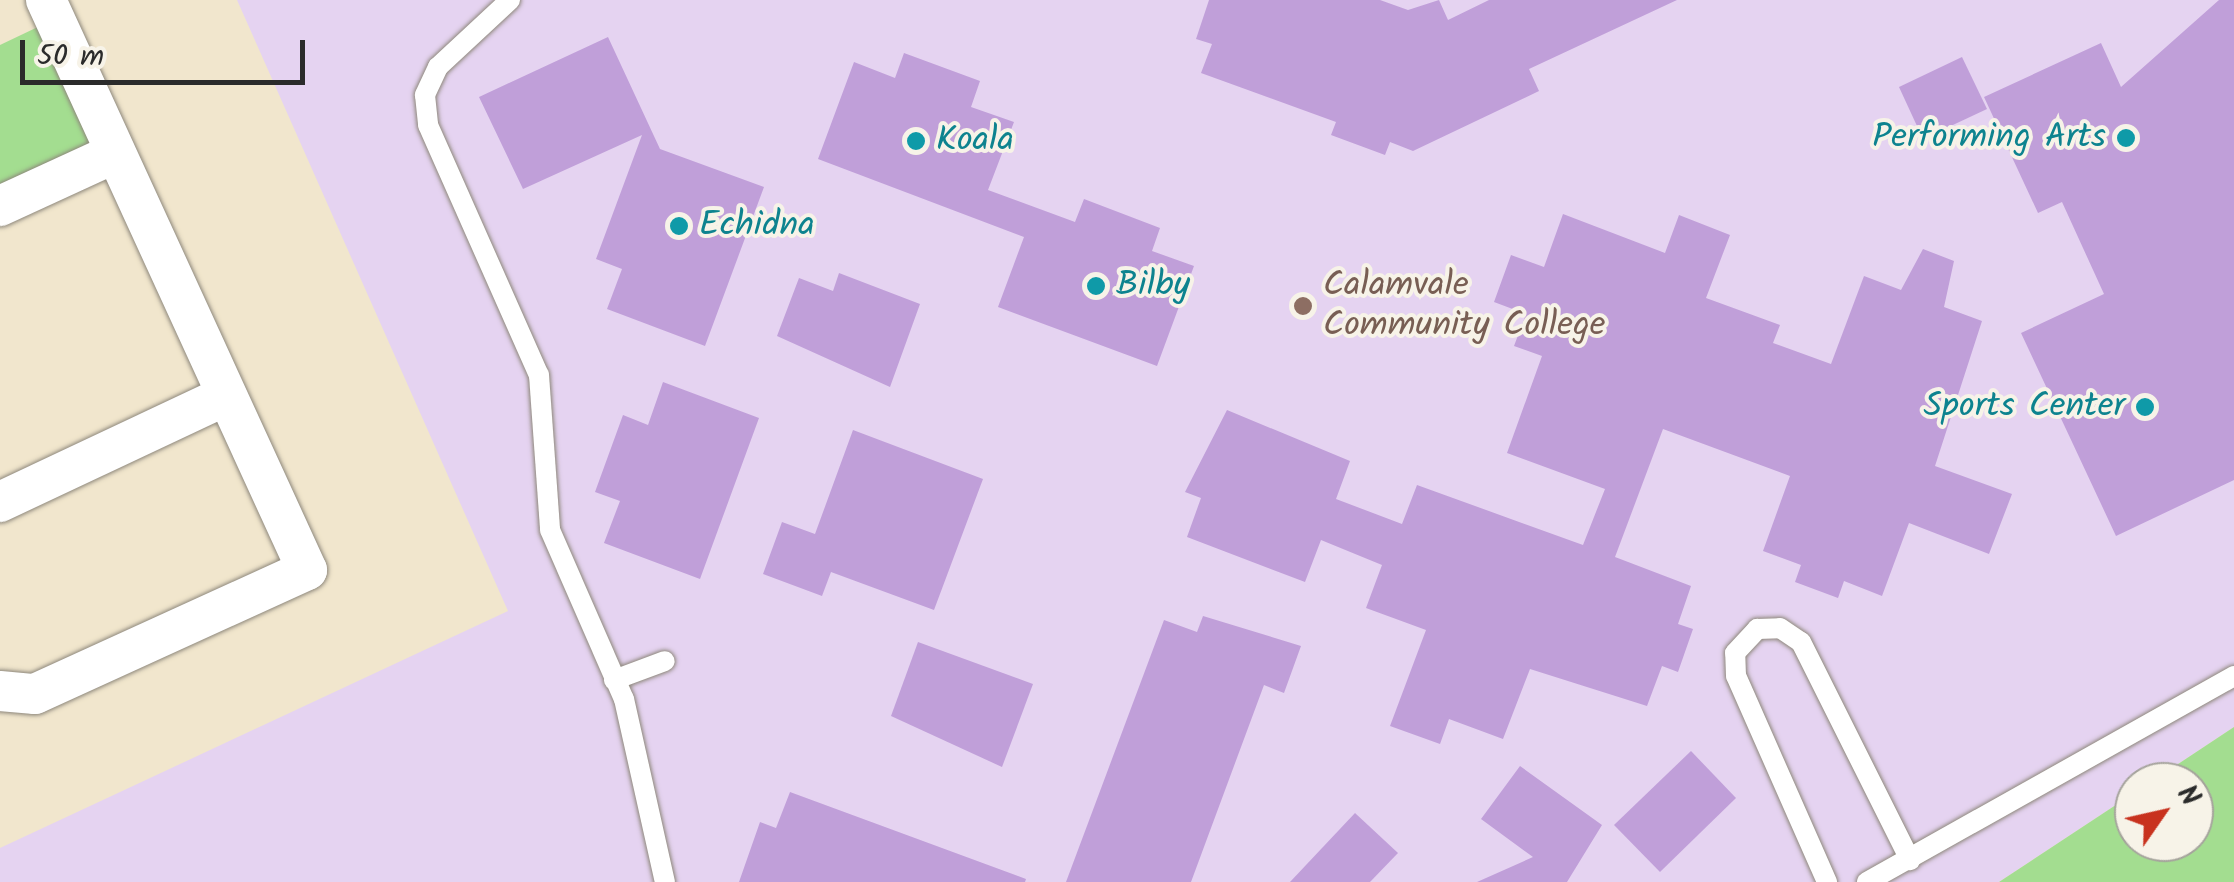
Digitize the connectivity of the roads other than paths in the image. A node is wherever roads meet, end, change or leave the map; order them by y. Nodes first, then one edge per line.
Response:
1 (46, 0) edge
2 (510, 0) edge
3 (115, 153) junction
4 (0, 206) edge
5 (225, 396) junction
6 (0, 502) edge
7 (665, 661) dead end
8 (2234, 676) edge
9 (614, 680) junction
10 (0, 691) edge
11 (1910, 860) junction
12 (664, 882) edge
13 (1827, 882) edge
14 (1867, 882) edge

1 - 3 street
2 - 9 lane
3 - 4 street
3 - 5 street
5 - 6 street
5 - 10 street
7 - 9 lane
8 - 11 lane
9 - 12 lane
11 - 13 lane
11 - 14 lane

